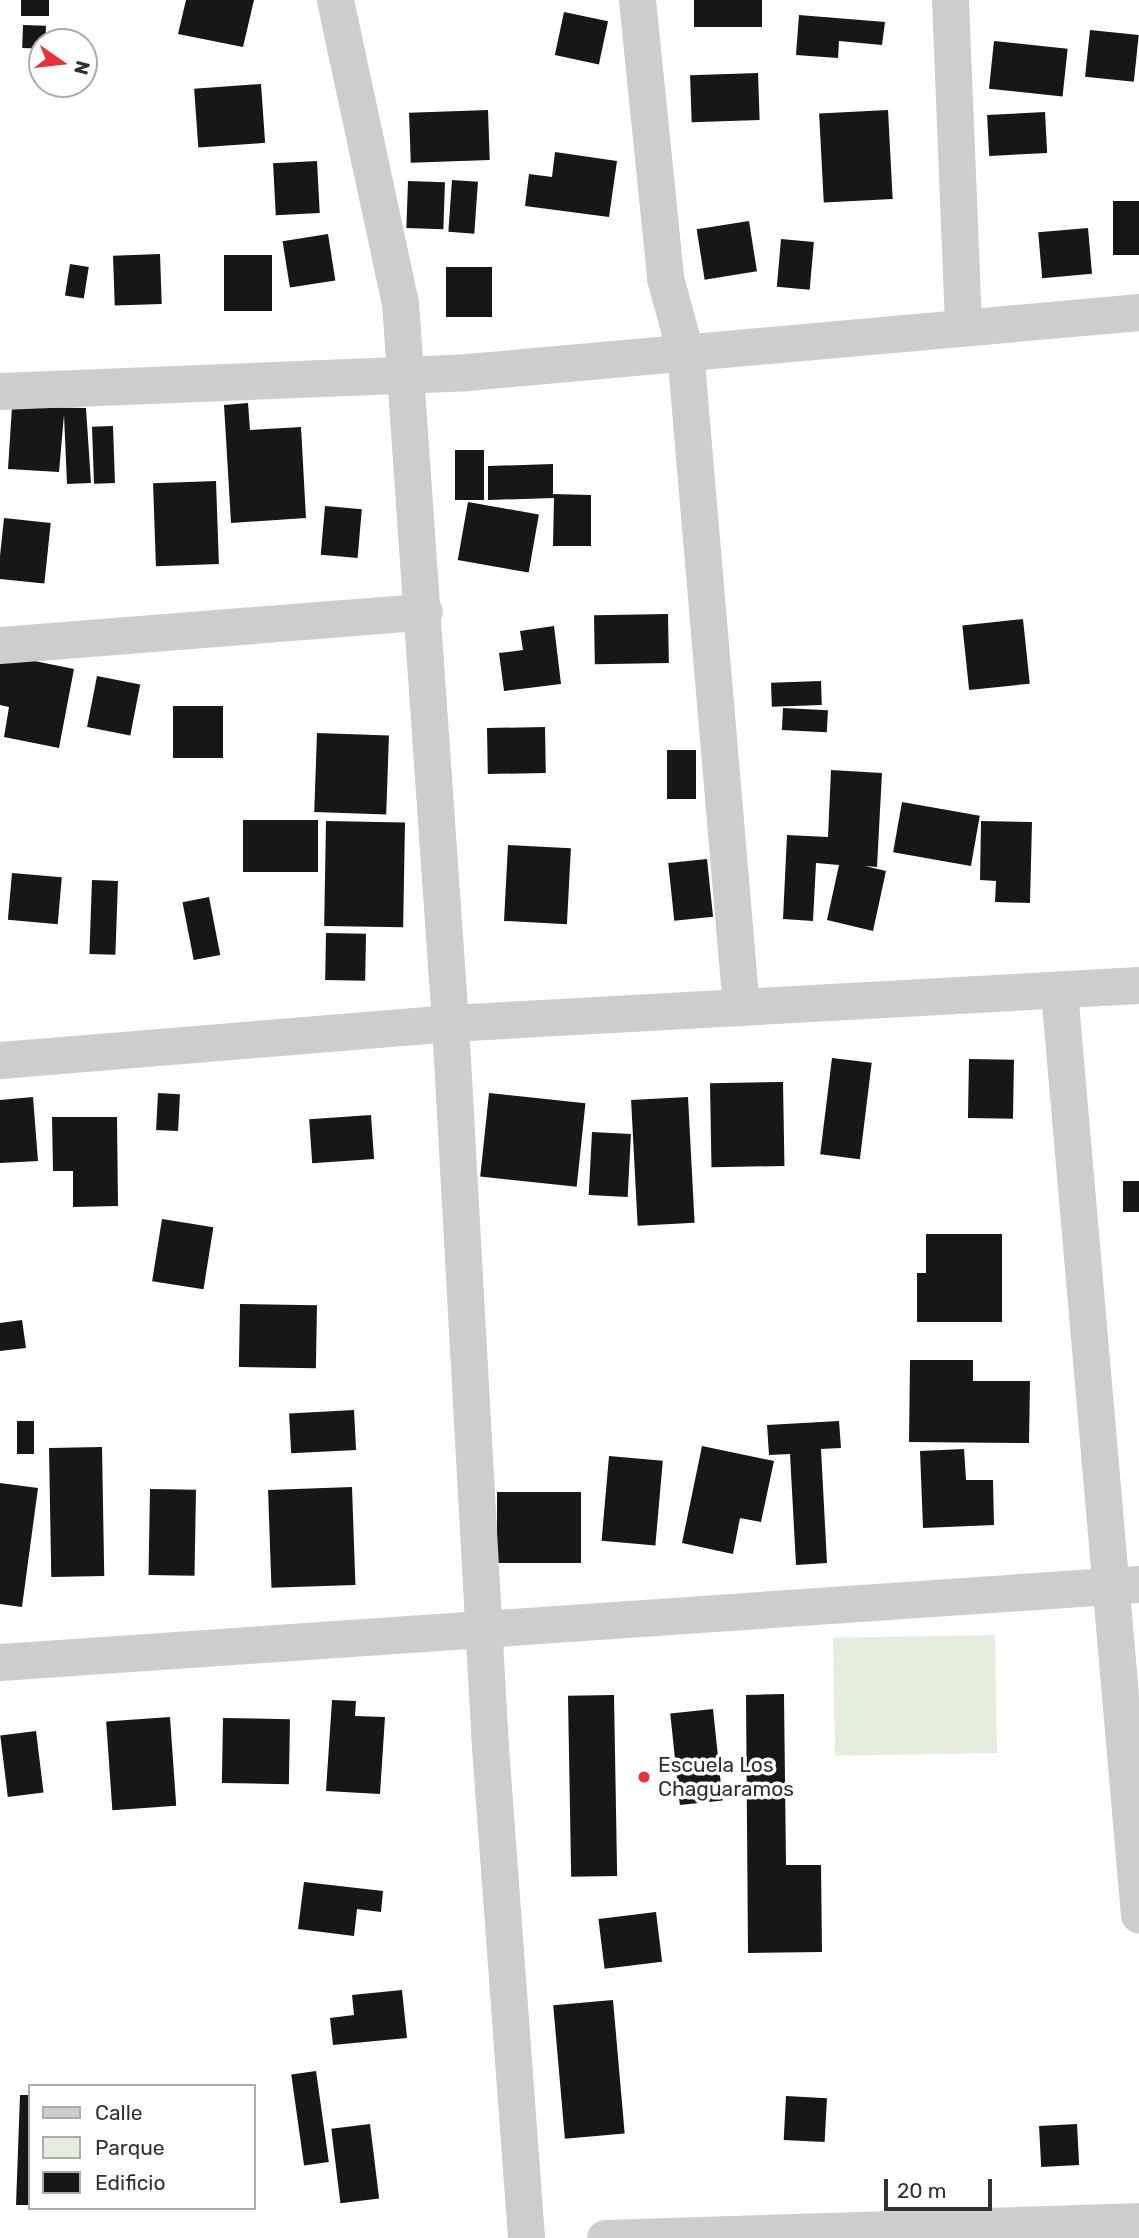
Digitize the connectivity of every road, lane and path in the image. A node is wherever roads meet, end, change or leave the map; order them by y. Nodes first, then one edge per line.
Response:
1 (335, 0) edge
2 (637, 0) edge
3 (950, 0) edge
4 (1139, 312) edge
5 (963, 327) junction
6 (685, 351) junction
7 (406, 372) junction
8 (0, 391) edge
9 (424, 612) junction
10 (0, 645) edge
11 (1139, 985) edge
12 (1059, 991) junction
13 (741, 1008) junction
14 (450, 1023) junction
15 (0, 1060) edge
16 (1124, 1585) edge
17 (484, 1631) junction
18 (0, 1662) edge
19 (1139, 1915) edge
20 (1139, 2221) edge
21 (526, 2238) edge
22 (605, 2238) edge

1 - 7 street
2 - 6 street
3 - 5 street
4 - 5 street
5 - 6 street
6 - 7 street
6 - 13 street
7 - 8 street
7 - 9 street
9 - 10 street
9 - 14 street
11 - 12 street
12 - 13 street
12 - 16 street
13 - 14 street
14 - 15 street
14 - 17 street
16 - 17 street
16 - 19 street
17 - 18 street
17 - 21 street
20 - 22 street

